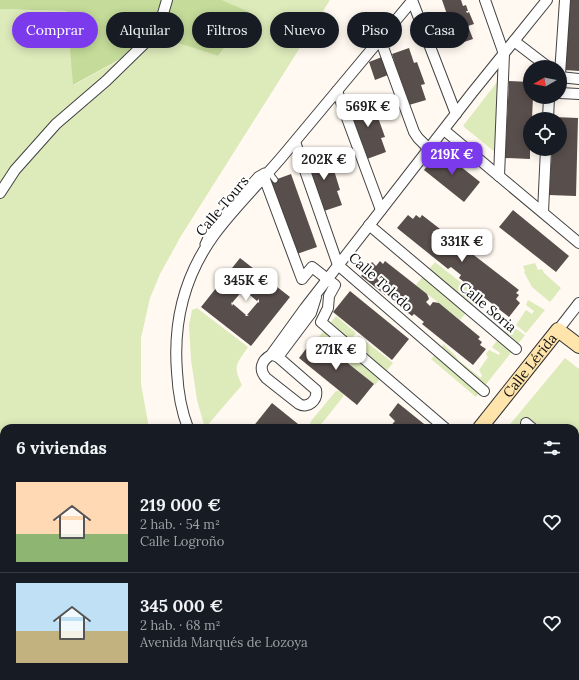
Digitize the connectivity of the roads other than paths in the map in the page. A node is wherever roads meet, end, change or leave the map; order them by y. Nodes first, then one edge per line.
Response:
1 (167, 0) edge
2 (412, 0) edge
3 (485, 0) edge
4 (547, 0) edge
5 (565, 0) edge
6 (402, 12) edge
7 (514, 41) junction
8 (373, 48) edge
9 (383, 48) edge
10 (504, 54) junction
11 (539, 60) edge
12 (561, 60) edge
13 (567, 76) edge
14 (579, 79) edge
15 (337, 91) junction
16 (567, 93) edge
17 (579, 94) edge
18 (456, 114) junction
19 (444, 130) junction
20 (295, 142) junction
21 (431, 151) junction
22 (546, 156) edge
23 (269, 176) junction
24 (499, 176) junction
25 (0, 192) edge
26 (381, 210) junction
27 (542, 212) junction
28 (369, 225) junction
29 (579, 243) edge
30 (338, 265) junction
31 (327, 279) junction
32 (579, 303) edge
33 (558, 330) junction
34 (579, 346) edge
35 (516, 349) dead end
36 (275, 356) junction
37 (484, 391) dead end
38 (187, 424) edge
39 (440, 424) edge
40 (483, 424) edge

1 - 25 street
2 - 6 street, Calle Tours
2 - 18 street
3 - 10 street
4 - 7 street
5 - 12 street
7 - 10 street
7 - 11 street
8 - 15 street, Calle Tours
9 - 21 street
10 - 18 street
10 - 24 street
13 - 14 street
15 - 20 street, Calle Tours
15 - 26 street
16 - 17 street
18 - 19 street
19 - 21 street
19 - 24 street
20 - 23 street, Calle Tours
20 - 30 street, Calle Toledo
21 - 26 street
22 - 27 street
23 - 31 street
23 - 38 street, Calle Tours
24 - 27 street
26 - 28 street
27 - 29 street
28 - 30 street
28 - 35 street, Calle Soria
30 - 31 street
30 - 37 street, Calle Toledo
31 - 36 street
31 - 39 street
32 - 33 street, Calle Lérida
33 - 34 street
33 - 40 street, Calle Lérida
36 - 36 street

